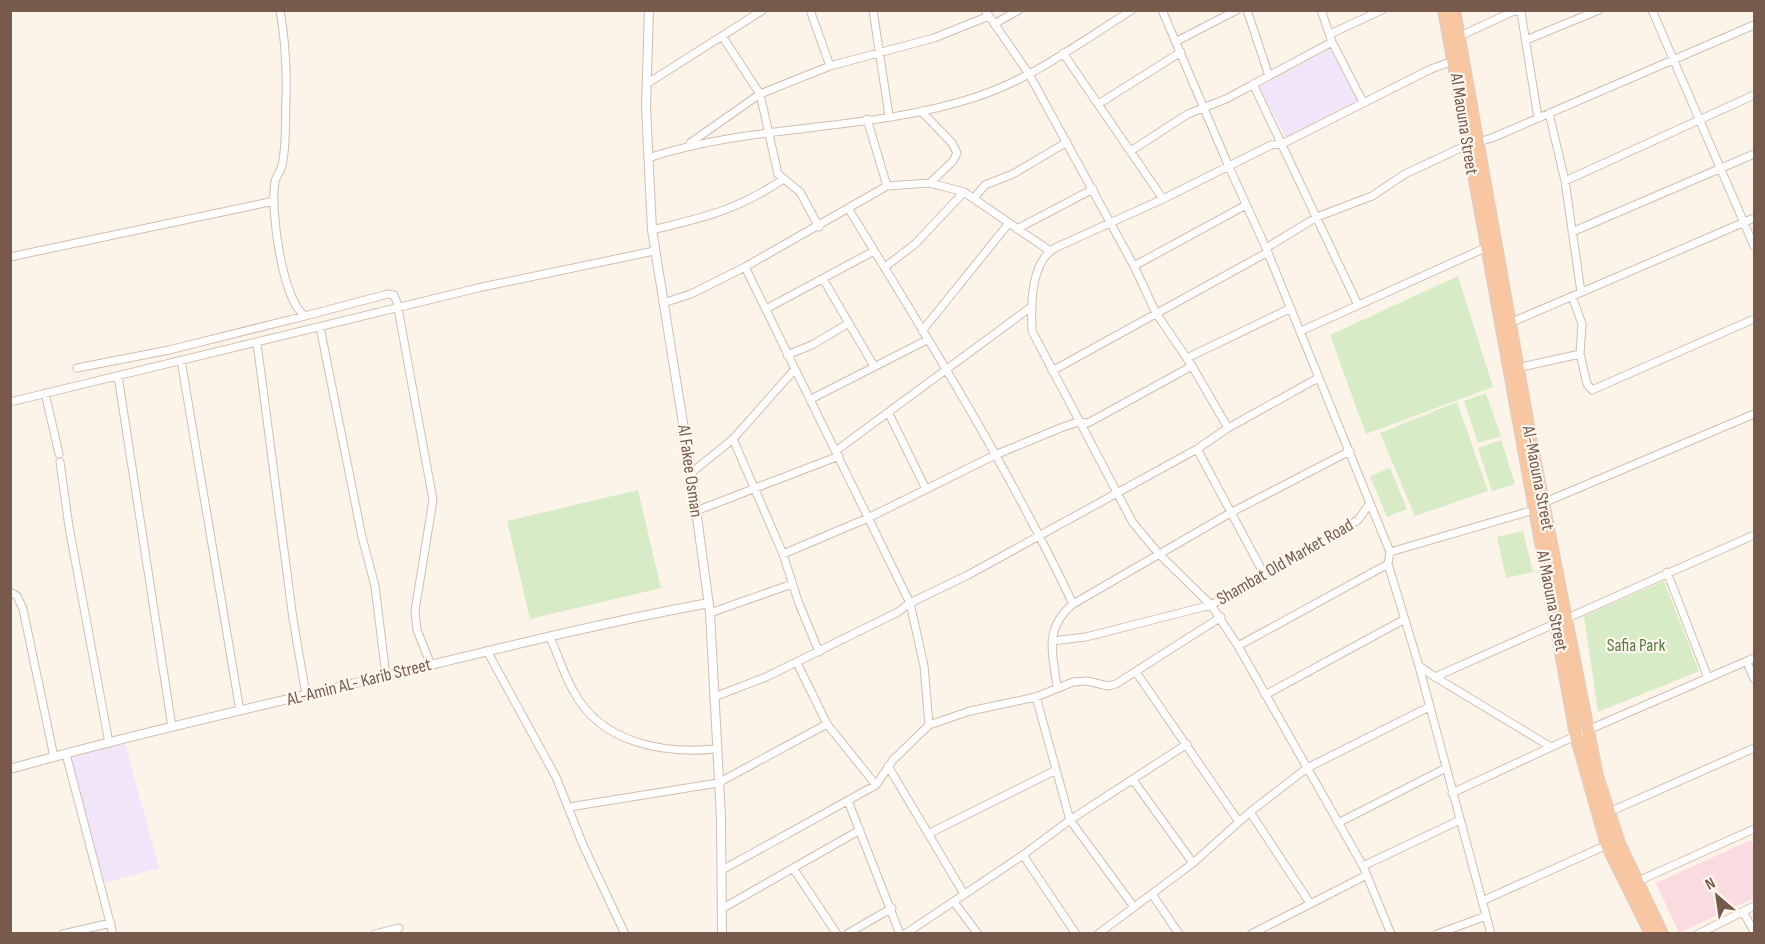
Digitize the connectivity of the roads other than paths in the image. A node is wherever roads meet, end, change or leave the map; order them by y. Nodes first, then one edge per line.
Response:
1 (280, 10) edge
2 (649, 10) edge
3 (763, 10) edge
4 (810, 10) edge
5 (873, 10) edge
6 (1019, 10) edge
7 (1132, 10) edge
8 (1162, 10) edge
9 (1237, 10) edge
10 (1247, 10) edge
11 (1321, 10) edge
12 (1382, 10) edge
13 (1444, 10) edge
14 (1454, 10) edge
15 (1652, 10) edge
16 (1599, 11) edge
17 (987, 13) edge
18 (750, 14) edge
19 (994, 24) junction
20 (1755, 25) edge
21 (722, 36) junction
22 (1458, 37) junction
23 (1331, 38) junction
24 (1526, 40) junction
25 (1176, 41) junction
26 (1063, 52) junction
27 (1181, 52) junction
28 (879, 53) junction
29 (1672, 58) junction
30 (1453, 61) junction
31 (830, 66) junction
32 (1029, 74) junction
33 (1269, 76) junction
34 (648, 83) junction
35 (1253, 84) junction
36 (760, 94) junction
37 (1755, 95) edge
38 (1363, 102) junction
39 (1100, 104) junction
40 (1203, 107) junction
41 (921, 111) junction
42 (1549, 113) junction
43 (889, 116) junction
44 (1538, 118) junction
45 (867, 119) junction
46 (1700, 120) junction
47 (768, 134) junction
48 (1067, 142) junction
49 (1282, 144) junction
50 (1472, 144) junction
51 (688, 145) junction
52 (1131, 150) junction
53 (1755, 154) edge
54 (648, 158) junction
55 (1228, 167) junction
56 (1722, 168) junction
57 (782, 180) junction
58 (1565, 181) junction
59 (930, 183) junction
60 (887, 186) junction
61 (1093, 189) junction
62 (964, 192) junction
63 (974, 198) junction
64 (1163, 199) junction
65 (274, 201) junction
66 (1246, 205) junction
67 (848, 208) junction
68 (1317, 217) junction
69 (1755, 218) edge
70 (1744, 222) junction
71 (1009, 223) junction
72 (1111, 224) junction
73 (819, 227) junction
74 (1017, 229) junction
75 (652, 230) junction
76 (1572, 232) junction
77 (1755, 246) edge
78 (1485, 248) junction
79 (1267, 250) junction
80 (654, 251) junction
81 (874, 251) junction
82 (1050, 251) junction
83 (10, 257) edge
84 (1134, 266) junction
85 (745, 267) junction
86 (885, 267) junction
87 (823, 279) junction
88 (1581, 292) junction
89 (1572, 296) junction
90 (663, 303) junction
91 (1358, 305) junction
92 (398, 308) junction
93 (1031, 308) junction
94 (1291, 308) junction
95 (766, 309) junction
96 (1156, 313) junction
97 (305, 316) junction
98 (1755, 319) edge
99 (849, 323) junction
100 (1510, 323) junction
101 (320, 327) junction
102 (922, 331) junction
103 (1301, 331) junction
104 (927, 340) junction
105 (257, 343) junction
106 (1580, 354) junction
107 (787, 355) junction
108 (1187, 358) junction
109 (181, 360) junction
110 (874, 366) junction
111 (1192, 366) junction
112 (77, 368) dead end
113 (1517, 368) junction
114 (795, 369) junction
115 (1052, 371) junction
116 (947, 372) junction
117 (118, 376) junction
118 (1318, 378) junction
119 (45, 393) junction
120 (811, 399) junction
121 (10, 402) edge
122 (890, 414) junction
123 (1755, 414) edge
124 (1078, 423) junction
125 (1228, 428) junction
126 (733, 439) junction
127 (1197, 449) junction
128 (1350, 451) junction
129 (838, 453) junction
130 (59, 454) dead end
131 (995, 455) junction
132 (60, 462) dead end
133 (691, 473) junction
134 (926, 489) junction
135 (756, 490) junction
136 (1115, 494) junction
137 (1370, 503) junction
138 (1539, 507) junction
139 (696, 511) junction
140 (1232, 512) junction
141 (868, 518) junction
142 (1039, 534) junction
143 (1755, 535) edge
144 (1390, 552) junction
145 (783, 554) junction
146 (1159, 554) junction
147 (1388, 564) junction
148 (1667, 572) junction
149 (1264, 574) junction
150 (792, 584) junction
151 (10, 592) edge
152 (709, 603) junction
153 (910, 603) junction
154 (1073, 604) junction
155 (1211, 605) junction
156 (710, 614) junction
157 (1221, 616) junction
158 (1404, 619) junction
159 (1561, 620) junction
160 (550, 637) junction
161 (1052, 641) junction
162 (1238, 646) junction
163 (487, 651) junction
164 (819, 652) junction
165 (1755, 658) edge
166 (1747, 662) junction
167 (797, 663) junction
168 (431, 665) junction
169 (1419, 666) junction
170 (1136, 672) junction
171 (386, 676) junction
172 (1435, 677) junction
173 (1708, 678) junction
174 (1755, 679) edge
175 (1057, 688) junction
176 (306, 695) junction
177 (1266, 695) junction
178 (714, 697) junction
179 (1036, 697) junction
180 (1429, 707) junction
181 (240, 711) junction
182 (827, 724) junction
183 (929, 726) junction
184 (172, 727) junction
185 (1582, 732) junction
186 (109, 743) junction
187 (1187, 744) junction
188 (1551, 747) junction
189 (1755, 748) edge
190 (715, 749) junction
191 (66, 754) junction
192 (54, 757) junction
193 (888, 766) junction
194 (1307, 768) junction
195 (1446, 768) junction
196 (10, 770) edge
197 (1056, 770) junction
198 (1133, 780) junction
199 (718, 783) junction
200 (876, 785) junction
201 (1452, 793) junction
202 (848, 801) junction
203 (569, 807) junction
204 (1250, 812) junction
205 (1607, 813) junction
206 (1070, 820) junction
207 (1460, 820) junction
208 (1239, 822) junction
209 (1338, 823) junction
210 (1755, 829) edge
211 (860, 830) junction
212 (928, 834) junction
213 (1607, 845) junction
214 (1023, 855) junction
215 (1193, 863) junction
216 (1363, 866) junction
217 (793, 868) junction
218 (722, 870) junction
219 (1367, 876) junction
220 (1636, 882) junction
221 (964, 894) junction
222 (1152, 894) junction
223 (1482, 901) junction
224 (954, 902) junction
225 (1310, 903) junction
226 (1755, 906) edge
227 (1134, 907) junction
228 (723, 908) junction
229 (892, 908) junction
230 (1743, 912) junction
231 (1485, 916) junction
232 (111, 923) junction
233 (399, 927) dead end
234 (1109, 930) edge
235 (1755, 931) edge
236 (63, 933) edge
237 (113, 933) edge
238 (375, 933) edge
239 (624, 933) edge
240 (722, 933) edge
241 (837, 933) edge
242 (847, 933) edge
243 (900, 933) edge
244 (905, 933) edge
245 (978, 933) edge
246 (1077, 933) edge
247 (1098, 933) edge
248 (1179, 933) edge
249 (1251, 933) edge
250 (1390, 933) edge
251 (1437, 933) edge
252 (1491, 933) edge
253 (1651, 933) edge
254 (1662, 933) edge
255 (1698, 933) edge

1 - 65 street
2 - 34 street, Al Fakee Osman
3 - 18 street
4 - 31 street
5 - 28 street
6 - 19 street
7 - 26 street
8 - 25 street, Shambat Old Market Road
9 - 25 street
10 - 33 street
11 - 23 street
12 - 23 street
13 - 30 highway, Al Maouna Street
14 - 22 highway, Al-Maouna Street
15 - 29 street
16 - 24 street
17 - 19 street
17 - 28 street
18 - 21 street
19 - 32 street
20 - 29 street
21 - 34 street
21 - 36 street
22 - 24 street
22 - 50 highway, Al-Maouna Street
23 - 33 street
23 - 38 street
24 - 44 street
25 - 27 street, Shambat Old Market Road
26 - 32 street
26 - 39 street
27 - 39 street
27 - 40 street, Shambat Old Market Road
28 - 31 street
28 - 43 street
29 - 42 street
29 - 46 street
30 - 38 street
30 - 50 highway, Al Maouna Street
31 - 36 street
32 - 41 street
32 - 48 street
33 - 35 street
34 - 54 street, Al Fakee Osman
35 - 40 street
35 - 49 street
36 - 47 street
36 - 51 street
37 - 46 street
38 - 49 street
39 - 52 street
40 - 52 street
40 - 55 street, Shambat Old Market Road
41 - 43 street
41 - 59 street
42 - 44 street
42 - 58 street
43 - 45 street
44 - 50 street
45 - 47 street
45 - 60 street
46 - 56 street
46 - 58 street
47 - 51 street
47 - 57 street
48 - 61 street
48 - 63 street
49 - 55 street
49 - 68 street
50 - 68 street
50 - 78 highway, Al Maouna Street
50 - 100 highway, Al-Maouna Street
51 - 54 street
52 - 64 street
53 - 56 street
54 - 75 street, Al Fakee Osman
55 - 64 street
55 - 66 street, Shambat Old Market Road
56 - 70 street
56 - 76 street
57 - 73 street
57 - 75 street
58 - 76 street
59 - 60 street
59 - 62 street
60 - 67 street
61 - 72 street
61 - 74 street
62 - 63 street
62 - 86 street
63 - 71 street
64 - 72 street
65 - 83 street
65 - 97 street
66 - 79 street, Shambat Old Market Road
66 - 84 street
67 - 73 street
67 - 81 street
68 - 79 street
68 - 91 street
69 - 70 street
70 - 77 street
70 - 88 street
71 - 74 street
71 - 102 street
72 - 82 street
72 - 84 street
73 - 85 street
74 - 82 street
75 - 80 street, Al Fakee Osman
76 - 88 street
78 - 91 street
78 - 138 highway, Al Maouna Street
79 - 94 street, Shambat Old Market Road
79 - 96 street
80 - 90 street, Al Fakee Osman
80 - 92 street
81 - 86 street
81 - 87 street
82 - 93 street
84 - 96 street
85 - 90 street
85 - 95 street
86 - 102 street
87 - 95 street
87 - 99 street
88 - 89 street
89 - 100 street
89 - 106 street
90 - 133 street, Al Fakee Osman
91 - 103 street
92 - 97 street
92 - 101 street
92 - 168 street
93 - 115 street
93 - 116 street
94 - 103 street, Shambat Old Market Road
94 - 108 street
95 - 107 street
96 - 108 street
96 - 115 street
97 - 112 street
98 - 106 street
99 - 107 street
99 - 110 street
100 - 113 highway, Al-Maouna Street
101 - 105 street
101 - 171 street
102 - 104 street
103 - 118 street, Shambat Old Market Road
104 - 110 street
104 - 116 street
105 - 109 street
105 - 176 street
106 - 113 street
107 - 114 street
108 - 111 street
109 - 117 street
109 - 181 street
110 - 120 street
111 - 124 street
111 - 125 street
113 - 138 highway, Al-Maouna Street
114 - 120 street
114 - 126 street
115 - 124 street
116 - 122 street
116 - 131 street
117 - 119 street
117 - 184 street
118 - 125 street
118 - 128 street, Shambat Old Market Road
119 - 121 street
119 - 130 street
120 - 129 street
122 - 129 street
122 - 134 street
123 - 138 street
124 - 131 street
124 - 136 street
125 - 127 street
126 - 133 street
126 - 135 street
127 - 136 street
127 - 140 street
128 - 137 street, Shambat Old Market Road
128 - 140 street
129 - 135 street
129 - 141 street
131 - 134 street
131 - 142 street
132 - 186 street
133 - 139 street, Al Fakee Osman
134 - 141 street
135 - 139 street
135 - 145 street
136 - 142 street
136 - 146 street
137 - 144 street
137 - 149 street, Shambat Old Market Road
138 - 144 street
138 - 159 highway, Al Maouna Street
139 - 152 street, Al Fakee Osman
140 - 146 street
140 - 149 street
141 - 145 street
141 - 153 street
142 - 153 street
142 - 154 street
143 - 148 street
144 - 147 street
145 - 150 street
146 - 154 street
146 - 155 street
147 - 158 street
147 - 162 street
148 - 159 street
148 - 173 street
149 - 155 street, Shambat Old Market Road
150 - 156 street
150 - 164 street
151 - 192 street
152 - 156 street, Al Fakee Osman
152 - 160 street, AL-Amin AL- Karib Street
153 - 164 street
153 - 183 street
154 - 161 street
155 - 157 street, Shambat Old Market Road
155 - 161 street
156 - 178 street, Al Fakee Osman
157 - 162 street, Shambat Old Market Road
157 - 170 street
158 - 169 street
158 - 177 street
159 - 172 street
159 - 185 highway, Al Maouna Street
160 - 163 street, AL-Amin AL- Karib Street
160 - 190 street
161 - 175 street
162 - 177 street, Shambat Old Market Road
163 - 168 street, AL-Amin AL- Karib Street
163 - 203 street
164 - 167 street
165 - 166 street
166 - 173 street
166 - 174 street
167 - 178 street
167 - 182 street
168 - 171 street, AL-Amin AL- Karib Street
169 - 172 street
169 - 180 street
170 - 175 street
170 - 187 street
171 - 176 street, AL-Amin AL- Karib Street
172 - 188 street
173 - 185 street
175 - 179 street
176 - 181 street, AL-Amin AL- Karib Street
177 - 194 street, Shambat Old Market Road
178 - 190 street, Al Fakee Osman
179 - 183 street
179 - 197 street
180 - 194 street
180 - 195 street
181 - 184 street, AL-Amin AL- Karib Street
182 - 199 street
182 - 200 street
183 - 193 street
184 - 186 street, AL-Amin AL- Karib Street
185 - 188 street
185 - 205 highway
185 - 213 highway, Al Maouna Street
186 - 191 street, AL-Amin AL- Karib Street
187 - 198 street
187 - 208 street
188 - 201 street
189 - 205 street
190 - 199 street, Al Fakee Osman
191 - 192 street, AL-Amin AL- Karib Street
191 - 232 street
192 - 196 street, AL-Amin AL- Karib Street
193 - 200 street
193 - 212 street
194 - 204 street
194 - 209 street, Shambat Old Market Road
195 - 201 street
195 - 209 street
197 - 206 street
197 - 212 street
198 - 206 street
198 - 215 street
199 - 203 street
199 - 218 street, Al Fakee Osman
200 - 202 street
201 - 207 street
202 - 211 street
202 - 218 street
203 - 239 street
204 - 208 street
204 - 225 street
205 - 220 highway
206 - 214 street
206 - 227 street
207 - 216 street
207 - 223 street
208 - 215 street
209 - 216 street, Shambat Old Market Road
210 - 220 street
211 - 217 street
211 - 229 street
212 - 221 street
213 - 223 street
213 - 253 highway, Al Maouna Street
214 - 221 street
214 - 246 street
215 - 222 street
216 - 219 street, Shambat Old Market Road
217 - 228 street
217 - 241 street
218 - 228 street, Al Fakee Osman
219 - 225 street
219 - 250 street, Shambat Old Market Road
220 - 254 highway
221 - 224 street
222 - 227 street
222 - 248 street
223 - 231 street
224 - 244 street
224 - 245 street
225 - 249 street
226 - 230 street
227 - 234 street
228 - 240 street, Al Fakee Osman
229 - 242 street
229 - 243 street
230 - 235 street
230 - 255 street
231 - 251 street
231 - 252 street
232 - 236 street
232 - 237 street
233 - 238 street
234 - 247 street

